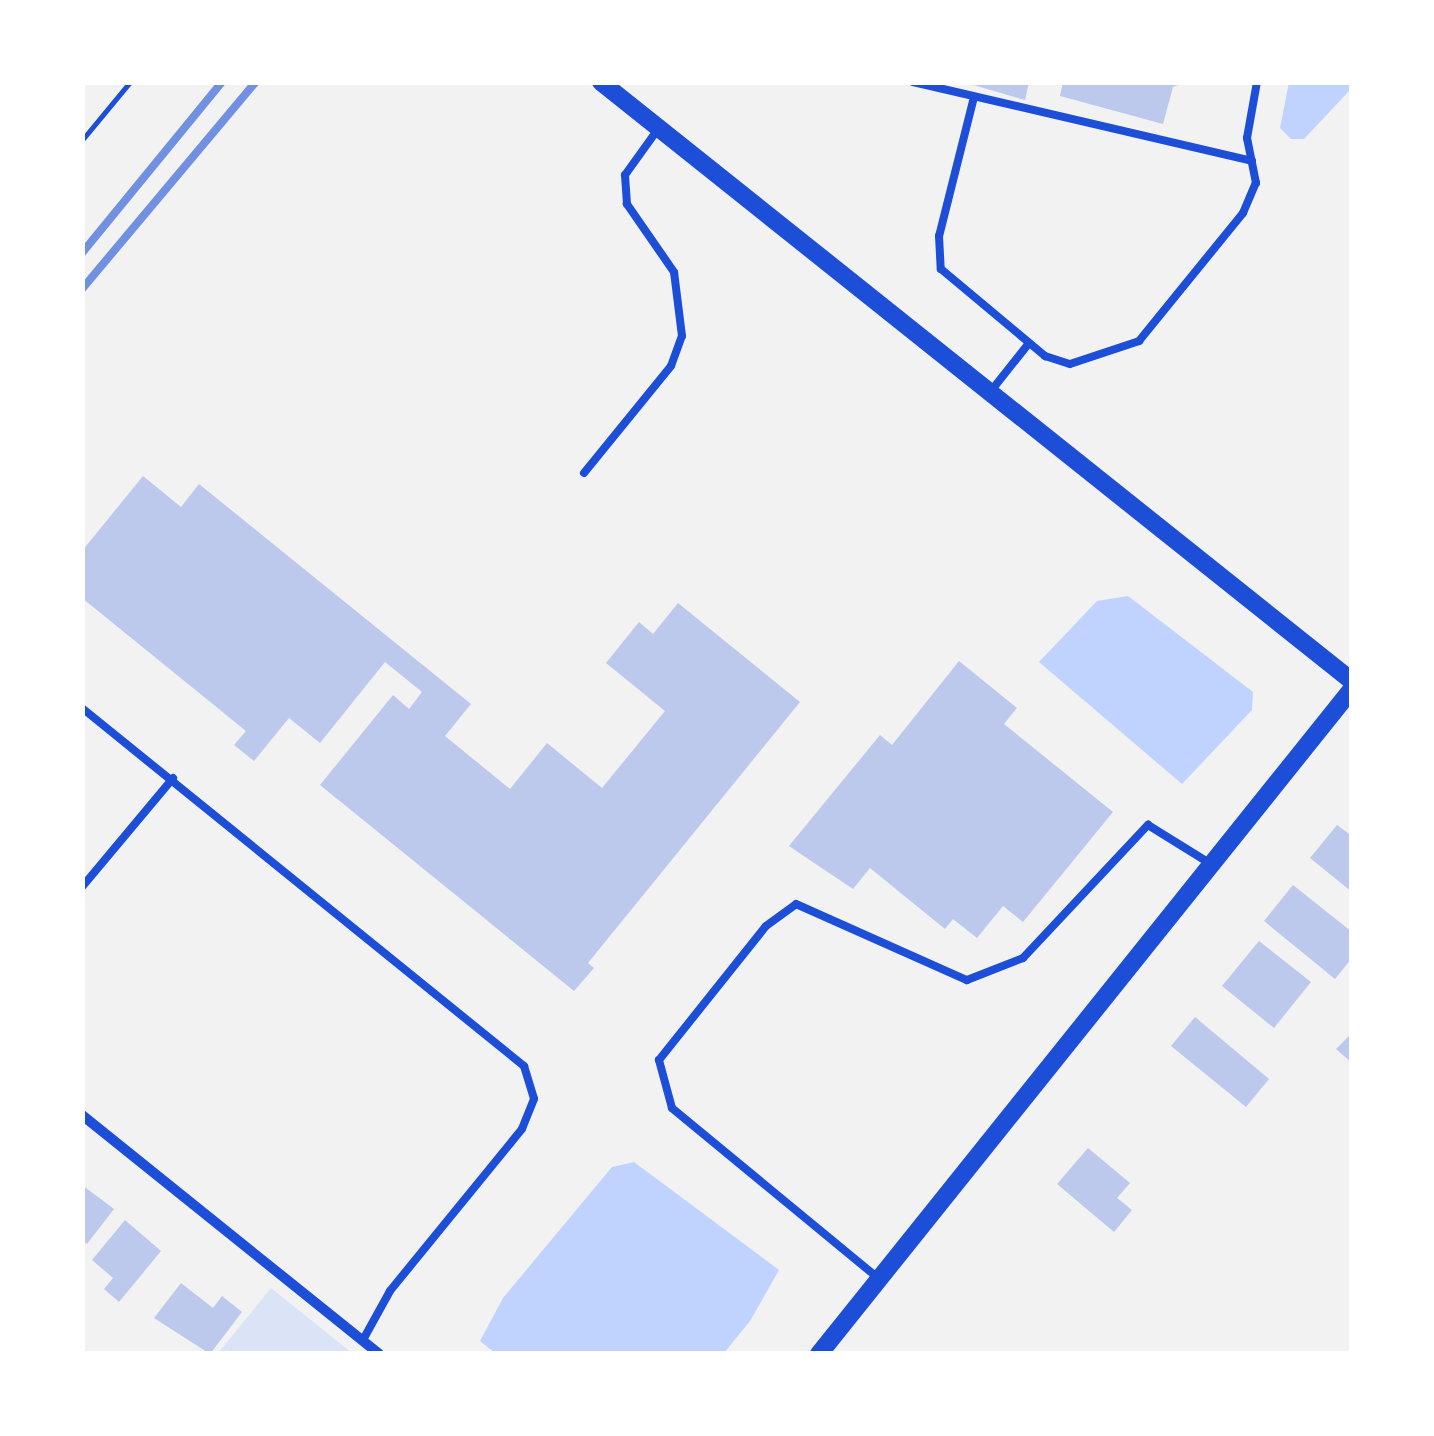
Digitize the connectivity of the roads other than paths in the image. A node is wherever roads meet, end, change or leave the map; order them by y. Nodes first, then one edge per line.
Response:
1 (601, 82) edge
2 (913, 82) edge
3 (1257, 82) edge
4 (974, 97) junction
5 (658, 128) junction
6 (1252, 161) junction
7 (1029, 344) junction
8 (988, 395) junction
9 (584, 473) dead end
10 (1352, 681) edge
11 (1352, 689) edge
12 (82, 708) edge
13 (174, 778) junction
14 (1212, 864) junction
15 (82, 888) edge
16 (82, 1115) edge
17 (879, 1278) junction
18 (363, 1340) junction
19 (379, 1354) edge
20 (818, 1354) edge

1 - 5 street
2 - 4 lane
3 - 6 lane
4 - 6 lane
4 - 7 lane
5 - 8 street
5 - 9 lane
6 - 7 lane
7 - 8 lane
8 - 10 street
11 - 14 street
12 - 13 lane
13 - 15 lane
13 - 18 lane
14 - 17 street
14 - 17 lane
16 - 18 street
17 - 20 street
18 - 19 street

